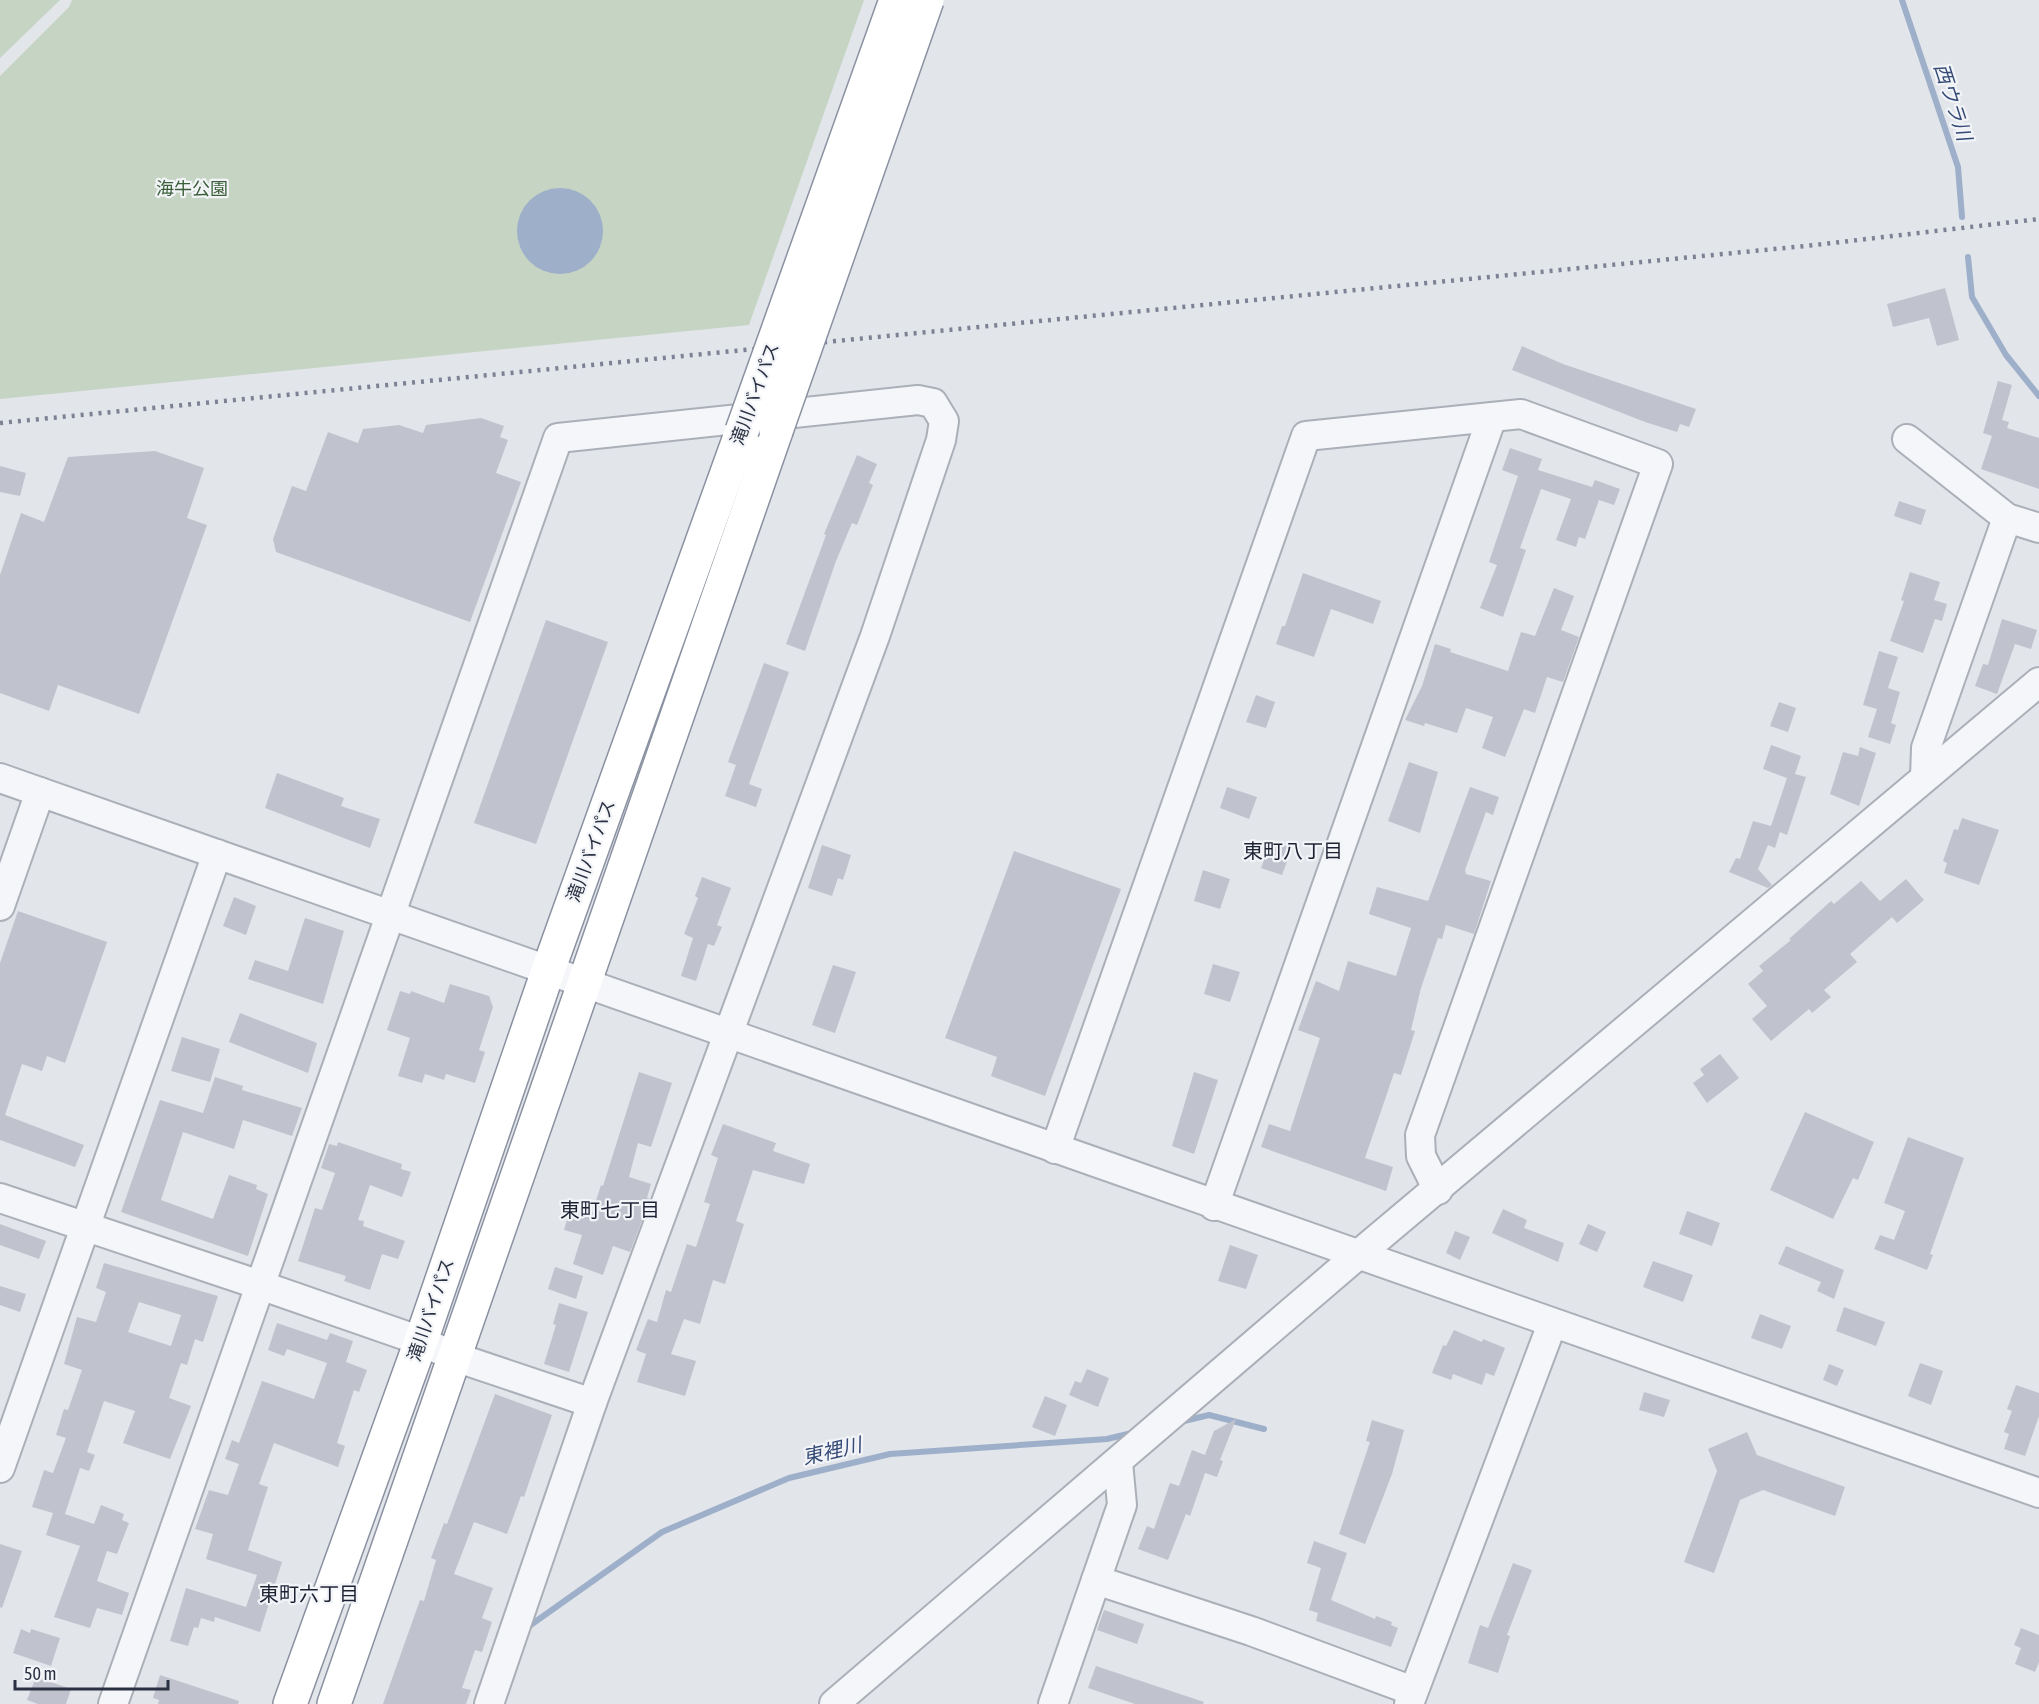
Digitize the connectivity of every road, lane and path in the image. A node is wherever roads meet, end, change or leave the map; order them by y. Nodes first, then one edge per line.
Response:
1 (896, 0) edge
2 (927, 0) edge
3 (1491, 417) junction
4 (1907, 439) dead end
5 (2007, 518) junction
6 (2039, 528) edge
7 (2039, 682) edge
8 (1925, 777) junction
9 (0, 778) edge
10 (40, 792) junction
11 (217, 855) junction
12 (0, 906) edge
13 (390, 913) junction
14 (549, 968) junction
15 (586, 981) junction
16 (729, 1032) junction
17 (1055, 1149) junction
18 (1438, 1190) junction
19 (0, 1198) edge
20 (1214, 1206) junction
21 (83, 1227) junction
22 (1359, 1254) junction
23 (260, 1285) junction
24 (1552, 1324) junction
25 (421, 1341) junction
26 (455, 1357) junction
27 (592, 1402) junction
28 (10, 1406) edge
29 (1118, 1462) junction
30 (0, 1468) edge
31 (2039, 1494) edge
32 (1096, 1580) junction
33 (1411, 1698) edge
34 (113, 1704) edge
35 (290, 1704) edge
36 (334, 1704) edge
37 (489, 1704) edge
38 (834, 1704) edge
39 (1053, 1704) edge

1 - 14 highway, 滝川バイパス, bridge
2 - 15 highway, 滝川バイパス, bridge
3 - 17 street
3 - 18 street
3 - 20 street
4 - 5 street
5 - 6 street
5 - 8 street
7 - 8 street
8 - 18 street
9 - 10 street
10 - 11 street
10 - 12 street
11 - 13 street
11 - 21 street
13 - 14 street
13 - 16 street
13 - 23 street
14 - 15 street
14 - 25 highway, 滝川バイパス
15 - 16 street
15 - 26 highway, 滝川バイパス
16 - 17 street
16 - 27 street
17 - 20 street
18 - 22 street
19 - 21 street
20 - 22 street
21 - 23 street
21 - 28 street
22 - 24 street
22 - 29 street
23 - 25 street
23 - 34 street
24 - 31 street
24 - 33 street
25 - 26 street
25 - 35 highway, 滝川バイパス
26 - 27 street
26 - 36 highway, 滝川バイパス
27 - 37 street
28 - 30 street
29 - 32 street
29 - 38 street
32 - 33 street
32 - 39 street

